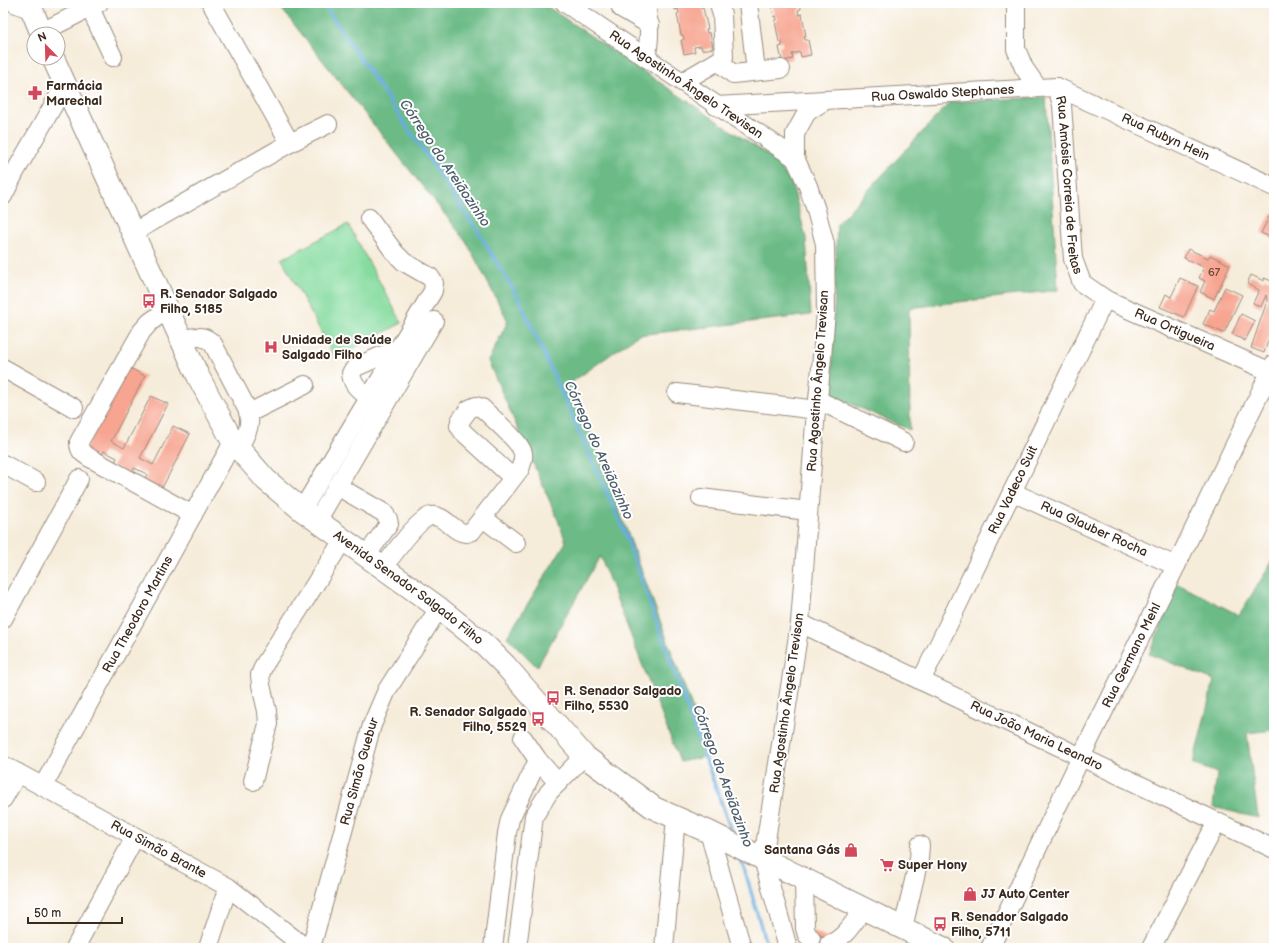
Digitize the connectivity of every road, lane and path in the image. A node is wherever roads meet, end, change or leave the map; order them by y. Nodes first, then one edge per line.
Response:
1 (211, 3) edge
2 (565, 3) edge
3 (620, 3) edge
4 (646, 3) edge
5 (719, 3) edge
6 (748, 3) edge
7 (1016, 3) edge
8 (25, 5) edge
9 (94, 5) edge
10 (650, 25) junction
11 (38, 26) edge
12 (55, 26) edge
13 (113, 57) dead end
14 (646, 58) junction
15 (718, 61) junction
16 (57, 66) edge
17 (781, 69) dead end
18 (756, 71) junction
19 (682, 82) junction
20 (65, 85) junction
21 (1057, 87) junction
22 (1038, 88) junction
23 (828, 100) junction
24 (716, 106) junction
25 (328, 124) dead end
26 (290, 143) junction
27 (795, 158) junction
28 (1274, 187) edge
29 (3, 196) edge
30 (369, 218) dead end
31 (132, 233) junction
32 (1082, 283) joint
33 (1105, 299) junction
34 (167, 310) junction
35 (434, 321) dead end
36 (181, 339) junction
37 (399, 348) junction
38 (3, 368) edge
39 (1273, 368) edge
40 (305, 385) dead end
41 (677, 393) dead end
42 (369, 398) junction
43 (817, 405) junction
44 (74, 408) dead end
45 (249, 413) junction
46 (904, 442) dead end
47 (236, 446) junction
48 (3, 464) edge
49 (512, 478) dead end
50 (79, 479) dead end
51 (36, 482) dead end
52 (338, 486) junction
53 (1012, 492) junction
54 (701, 498) dead end
55 (808, 510) junction
56 (193, 515) junction
57 (309, 516) junction
58 (483, 518) junction
59 (343, 540) junction
60 (516, 543) dead end
61 (374, 562) junction
62 (1176, 566) junction
63 (439, 608) junction
64 (3, 620) edge
65 (800, 623) junction
66 (921, 680) junction
67 (523, 738) dead end
68 (584, 756) junction
69 (1081, 757) junction
70 (538, 760) junction
71 (10, 768) edge
72 (253, 781) dead end
73 (558, 783) junction
74 (43, 786) junction
75 (3, 799) edge
76 (676, 818) junction
77 (1217, 822) junction
78 (709, 832) junction
79 (135, 837) junction
80 (920, 845) dead end
81 (1274, 849) edge
82 (763, 859) junction
83 (804, 879) junction
84 (228, 887) junction
85 (499, 895) junction
86 (524, 899) junction
87 (864, 909) junction
88 (903, 928) junction
89 (811, 938) dead end
90 (829, 944) dead end
91 (76, 948) edge
92 (208, 948) edge
93 (306, 948) edge
94 (311, 948) edge
95 (493, 948) edge
96 (517, 948) edge
97 (664, 948) edge
98 (742, 948) edge
99 (788, 948) edge
100 (944, 948) edge
101 (990, 948) edge
102 (1151, 948) edge

1 - 26 street
2 - 14 street, Rua Agostinho Ângelo Trevisan
3 - 10 street
4 - 10 street
5 - 15 street
6 - 18 street
7 - 22 street
8 - 11 main road
9 - 12 street
9 - 13 street
10 - 14 street
14 - 19 street, Rua Agostinho Ângelo Trevisan
15 - 18 street
15 - 19 street
16 - 20 main road, Avenida Senador Salgado Filho
17 - 18 street
19 - 24 street, Rua Agostinho Ângelo Trevisan
20 - 29 street
20 - 31 main road, Avenida Senador Salgado Filho
21 - 22 street, Rua Oswaldo Stephanes
21 - 28 street, Rua Rubyn Hein
21 - 32 street, Rua Amósis Correia de Freitas
22 - 23 street, Rua Oswaldo Stephanes
23 - 24 street, Rua Oswaldo Stephanes
23 - 27 street, Rua Oswaldo Stephanes
24 - 27 street, Rua Agostinho Ângelo Trevisan
25 - 26 street
26 - 31 street
27 - 43 street, Rua Agostinho Ângelo Trevisan
30 - 37 street
31 - 34 main road, Avenida Senador Salgado Filho
32 - 33 street, Rua Ortigueira
33 - 39 street, Rua Ortigueira
33 - 53 street, Rua Vadeco Suit
34 - 36 main road, Avenida Senador Salgado Filho
34 - 56 street
35 - 52 street
36 - 45 street
36 - 47 main road, Avenida Senador Salgado Filho
37 - 42 street
37 - 42 street
38 - 44 street
39 - 62 street, Rua Germano Mehl
40 - 45 street
41 - 43 street
42 - 57 street
43 - 46 street
43 - 55 street, Rua Agostinho Ângelo Trevisan
45 - 47 street, Rua Theodoro Martins
47 - 56 street, Rua Theodoro Martins
47 - 57 main road, Avenida Senador Salgado Filho
48 - 51 street
49 - 58 street
50 - 64 street
52 - 57 street
52 - 61 street
53 - 62 street, Rua Glauber Rocha
53 - 66 street, Rua Vadeco Suit
54 - 55 street
55 - 65 street, Rua Agostinho Ângelo Trevisan
56 - 74 street, Rua Theodoro Martins
57 - 59 main road, Avenida Senador Salgado Filho
58 - 60 street
58 - 61 street
59 - 61 main road, Avenida Senador Salgado Filho
59 - 72 street
61 - 63 main road, Avenida Senador Salgado Filho
62 - 69 street, Rua Germano Mehl
63 - 68 main road, Avenida Senador Salgado Filho
63 - 94 street, Rua Simão Guebur
65 - 66 street, Rua João Maria Leandro
65 - 82 street, Rua Agostinho Ângelo Trevisan
66 - 69 street, Rua João Maria Leandro
67 - 70 street
68 - 73 street
68 - 76 main road, Avenida Senador Salgado Filho
69 - 77 street, Rua João Maria Leandro
69 - 101 street, Rua Germano Mehl
70 - 73 street
70 - 85 street
71 - 74 street, Rua Simão Brante
71 - 75 street
73 - 86 street
74 - 79 street, Rua Simão Brante
76 - 78 main road, Avenida Senador Salgado Filho
76 - 97 street
77 - 81 street, Rua João Maria Leandro
77 - 102 street
78 - 82 main road, Avenida Senador Salgado Filho
78 - 98 street
79 - 84 street, Rua Simão Brante
79 - 91 street
80 - 88 street
82 - 83 main road, Avenida Senador Salgado Filho
82 - 99 street
83 - 87 main road, Avenida Senador Salgado Filho
83 - 89 street
84 - 92 street
84 - 93 street, Rua Simão Brante
85 - 86 street
85 - 95 street
86 - 96 street
87 - 88 main road, Avenida Senador Salgado Filho
87 - 90 street
88 - 100 main road, Avenida Senador Salgado Filho

